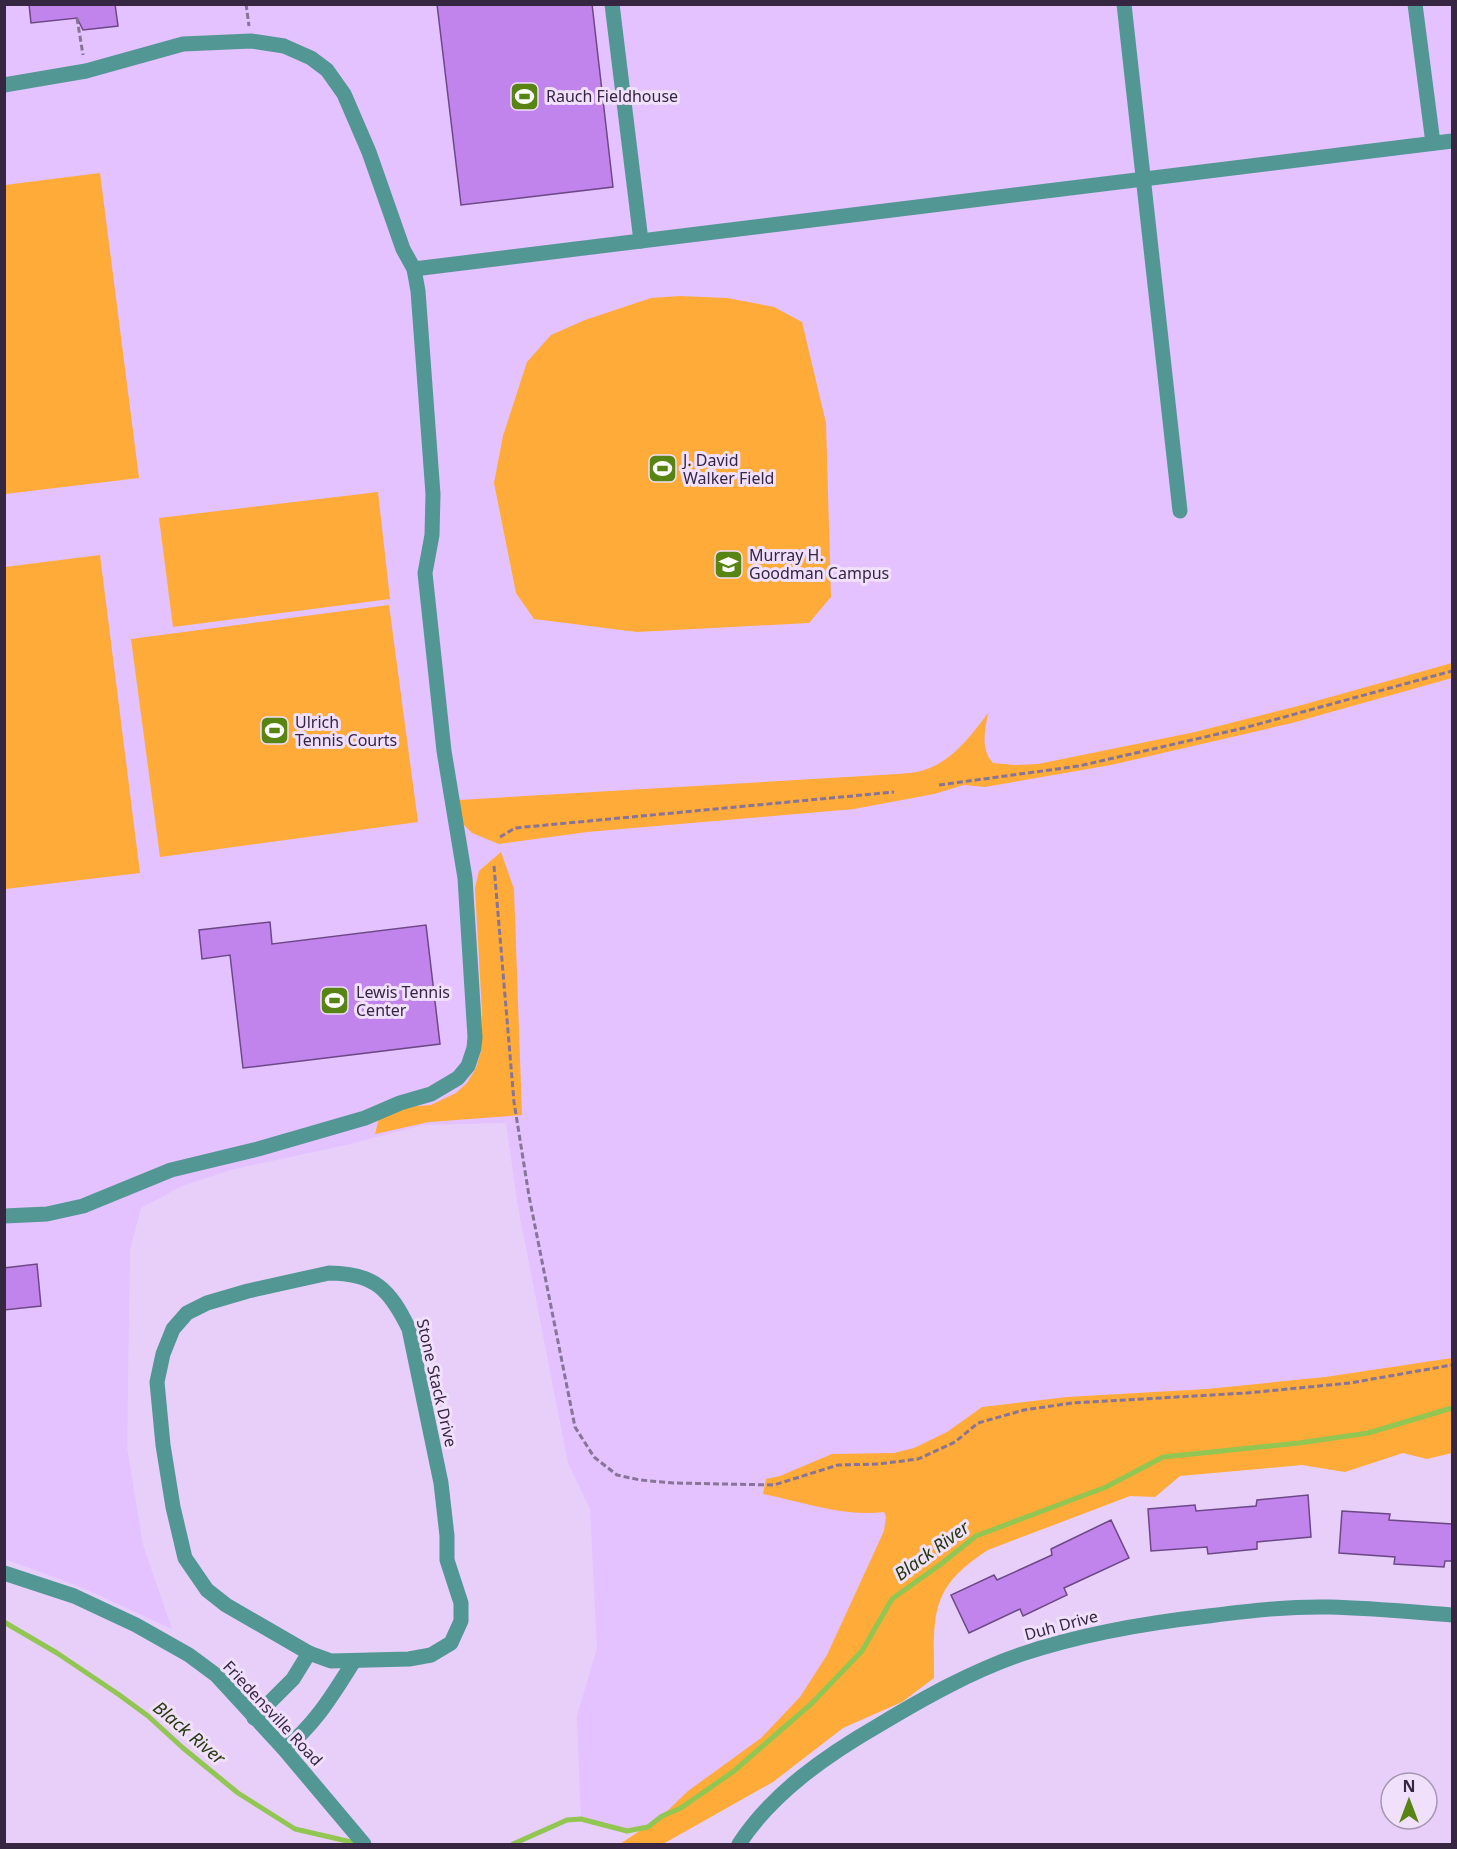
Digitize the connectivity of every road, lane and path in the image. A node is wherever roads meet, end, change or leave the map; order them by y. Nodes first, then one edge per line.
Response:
1 (612, 4) edge
2 (1124, 4) edge
3 (1415, 4) edge
4 (77, 18) dead end
5 (86, 71) junction
6 (4, 85) edge
7 (1452, 141) edge
8 (1433, 143) junction
9 (1144, 179) junction
10 (641, 241) junction
11 (414, 269) junction
12 (1180, 511) dead end
13 (1452, 671) edge
14 (939, 785) dead end
15 (894, 792) dead end
16 (500, 837) dead end
17 (494, 866) dead end
18 (4, 1216) edge
19 (1452, 1365) edge
20 (4, 1574) edge
21 (1452, 1615) edge
22 (309, 1653) junction
23 (354, 1661) junction
24 (254, 1718) junction
25 (284, 1749) junction
26 (364, 1845) edge
27 (739, 1845) edge

1 - 10 street
2 - 9 street
3 - 8 street
4 - 5 path
5 - 6 street
5 - 11 street
7 - 8 street
8 - 9 street
9 - 10 street
9 - 12 street
10 - 11 street
11 - 18 street
13 - 14 path
15 - 16 path
17 - 19 path
20 - 24 street, Friedensville Road
21 - 27 street, Duh Drive
22 - 23 street, Stone Stack Drive
22 - 23 street, Stone Stack Drive
22 - 24 street
23 - 25 street
24 - 25 street, Friedensville Road
25 - 26 street, Friedensville Road

